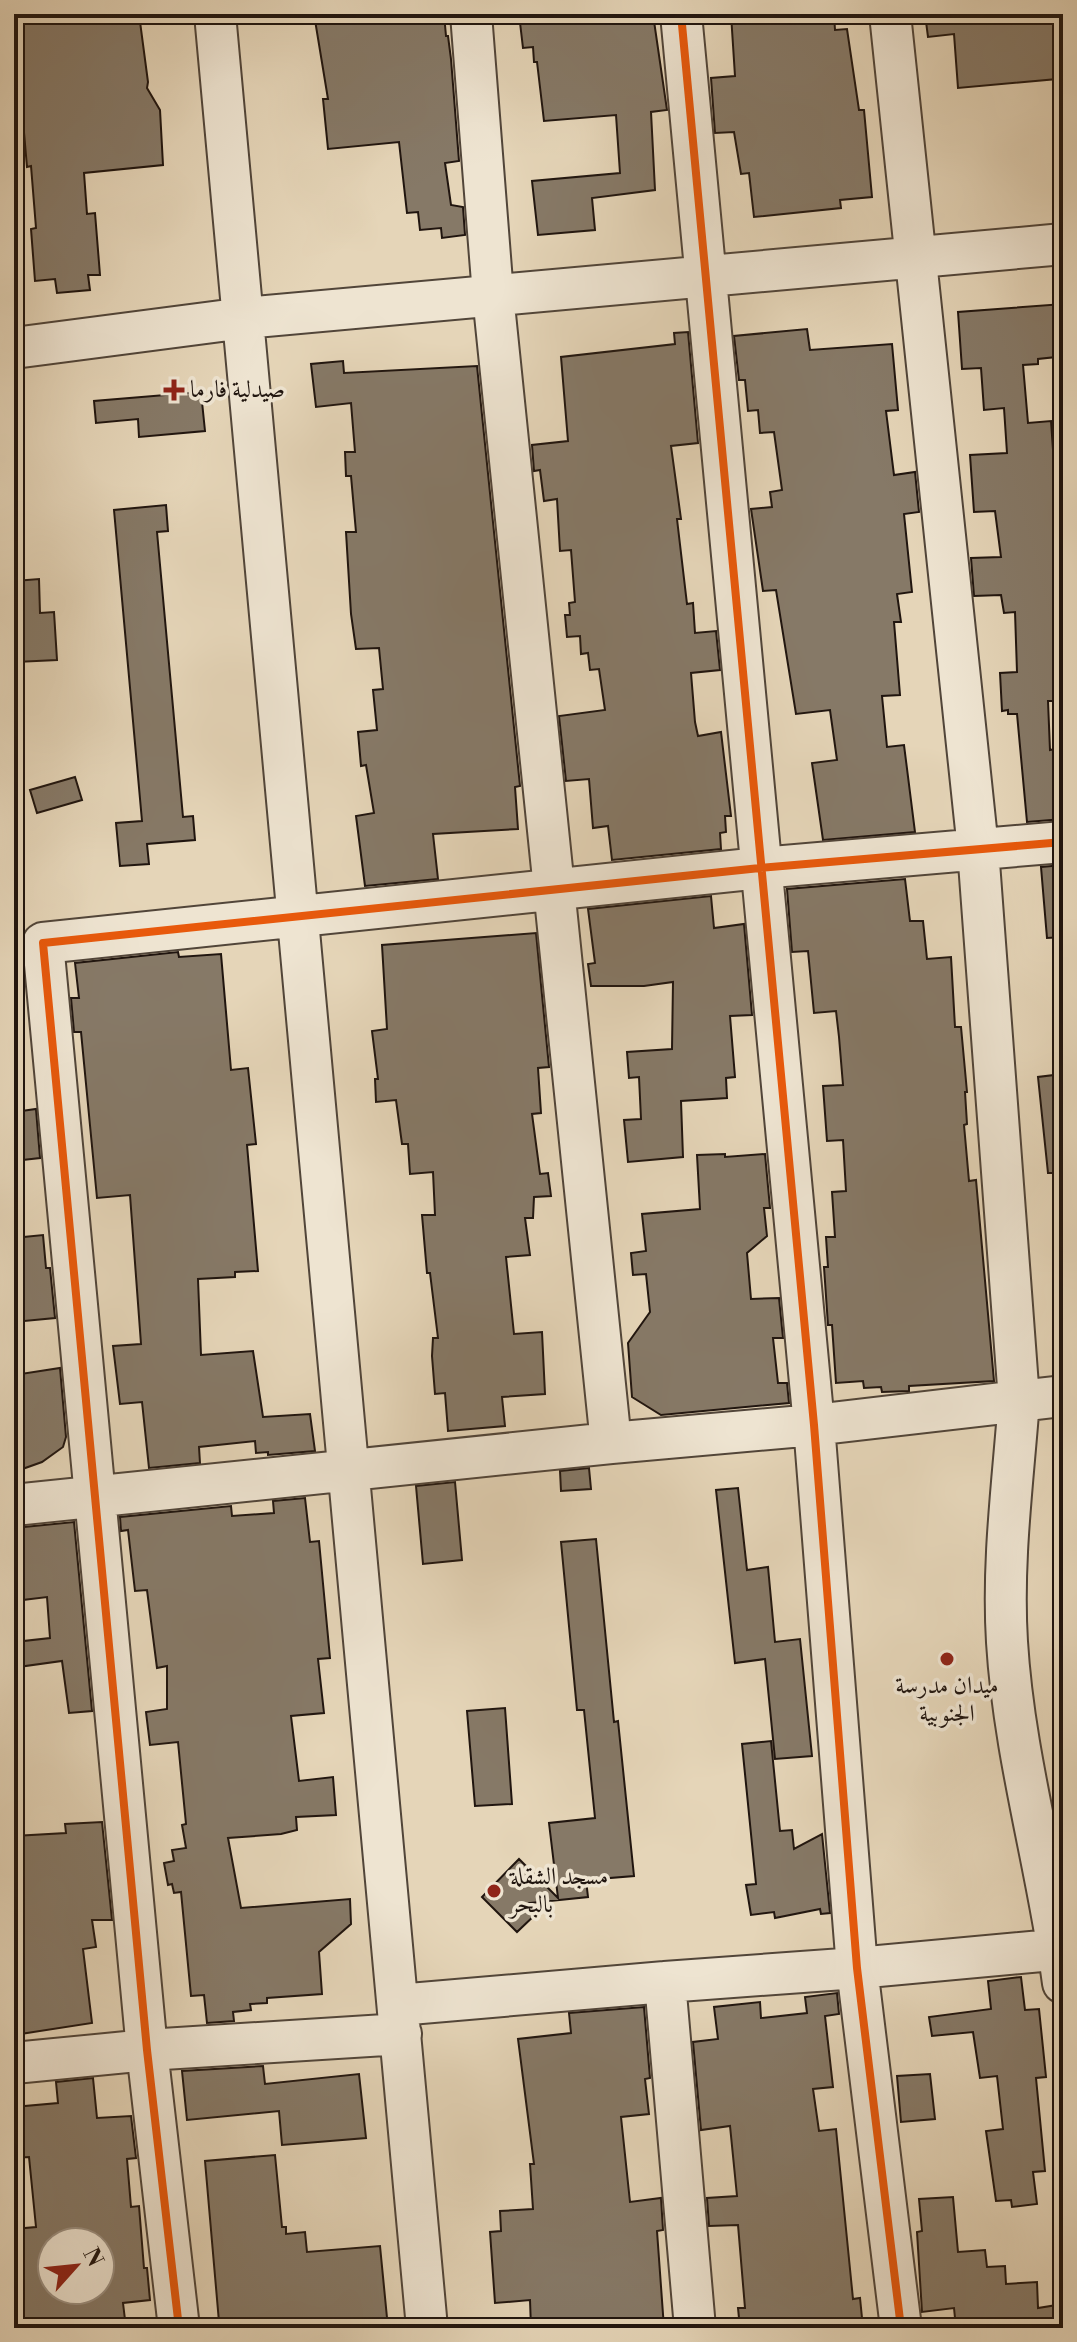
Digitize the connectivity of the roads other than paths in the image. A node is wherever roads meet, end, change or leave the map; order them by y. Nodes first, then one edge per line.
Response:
1 (215, 14) edge
2 (471, 14) edge
3 (681, 14) edge
4 (890, 14) edge
5 (1063, 244) edge
6 (917, 257) junction
7 (707, 276) junction
8 (493, 295) junction
9 (244, 318) junction
10 (14, 348) edge
11 (1063, 842) edge
12 (978, 849) junction
13 (760, 868) junction
14 (555, 888) junction
15 (298, 917) junction
16 (29, 945) edge
17 (1063, 1396) edge
18 (1019, 1400) junction
19 (814, 1425) junction
20 (611, 1443) junction
21 (349, 1470) junction
22 (95, 1497) junction
23 (14, 1505) edge
24 (1061, 1960) edge
25 (857, 1968) junction
26 (665, 1982) junction
27 (399, 2019) junction
28 (147, 2050) junction
29 (14, 2063) edge
30 (179, 2328) edge
31 (427, 2328) edge
32 (695, 2328) edge
33 (901, 2328) edge

1 - 9 street
2 - 8 street
3 - 7 street
4 - 6 street
5 - 6 street
6 - 7 street
6 - 12 street
7 - 8 street
7 - 13 street
8 - 9 street
8 - 14 street
9 - 10 street
9 - 15 street
11 - 12 street
12 - 13 street
12 - 18 street
13 - 14 street
13 - 19 street
14 - 15 street
14 - 20 street
15 - 16 street
15 - 21 street
16 - 22 street
17 - 18 street
18 - 19 street
18 - 24 street
19 - 20 street
19 - 25 street
20 - 21 street
21 - 22 street
21 - 27 street
22 - 23 street
22 - 28 street
24 - 25 street
25 - 26 street
25 - 33 street
26 - 27 street
26 - 32 street
27 - 28 street
27 - 31 street
28 - 29 street
28 - 30 street

